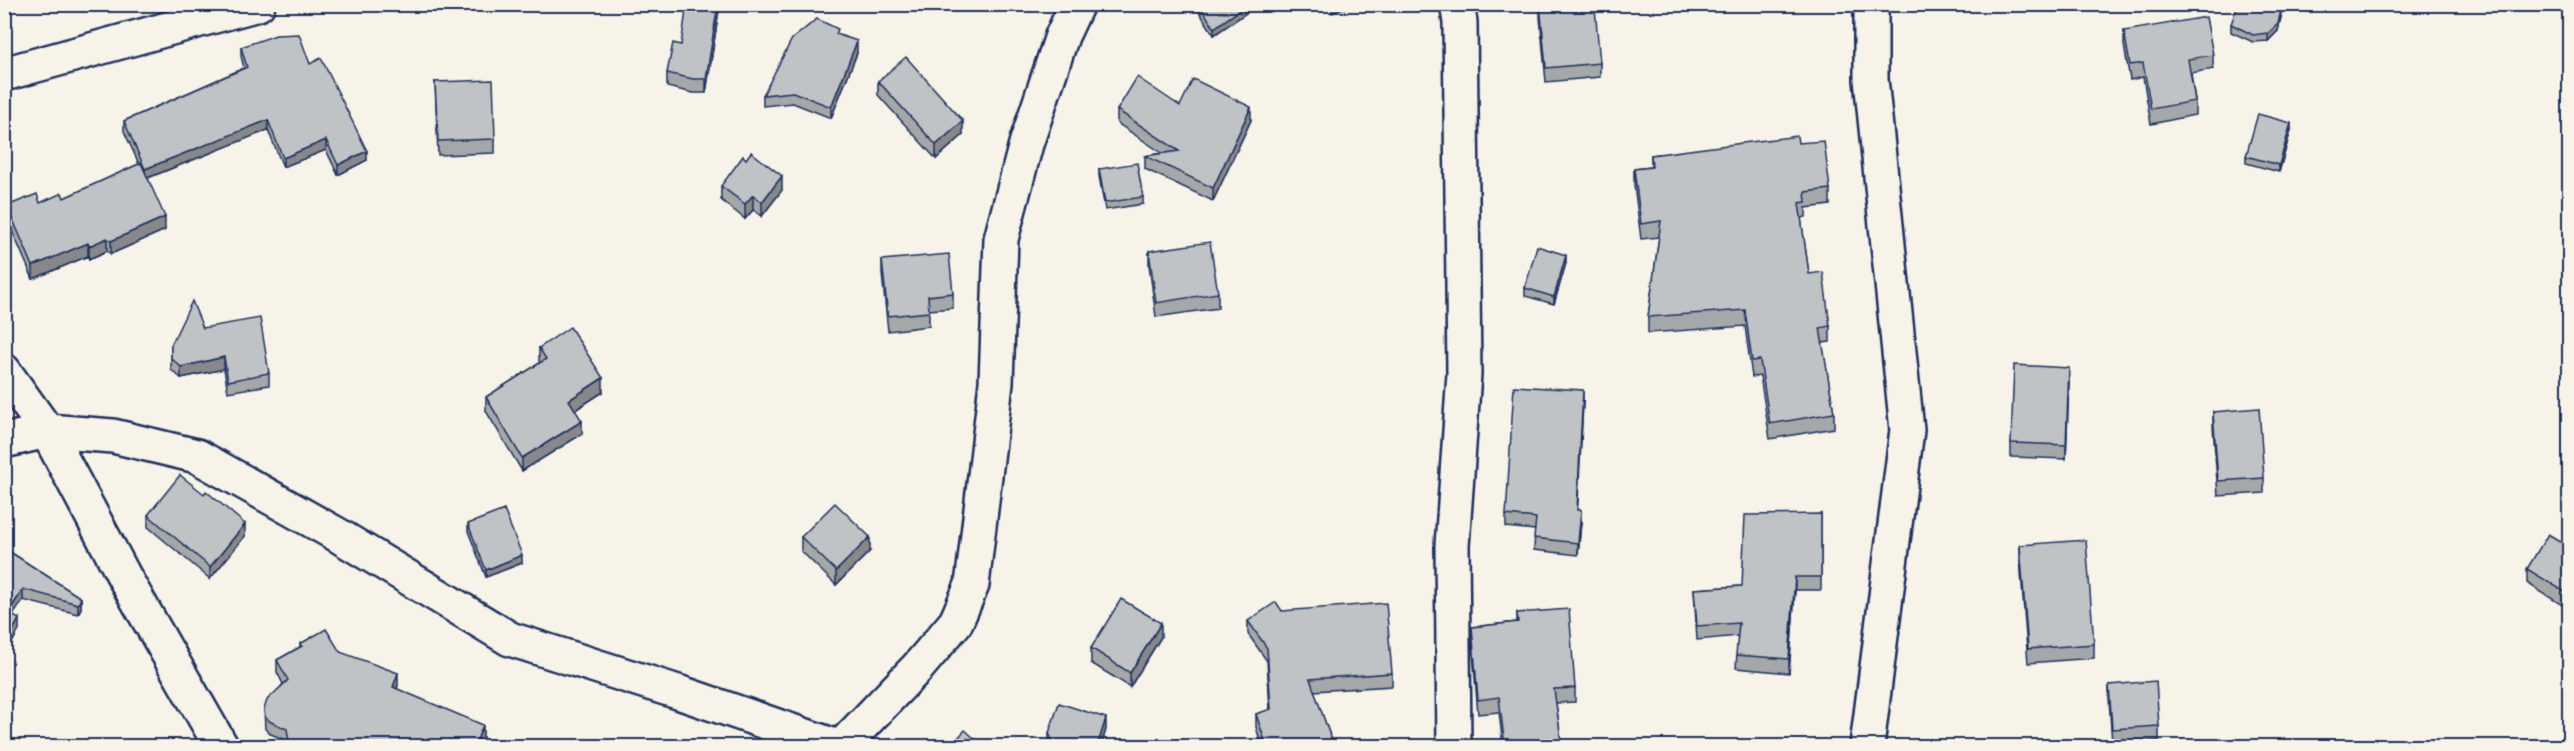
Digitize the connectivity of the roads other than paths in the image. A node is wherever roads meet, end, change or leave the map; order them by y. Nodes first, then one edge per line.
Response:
1 (258, 4) edge
2 (1077, 4) edge
3 (1457, 4) edge
4 (1871, 4) edge
5 (4, 74) edge
6 (4, 371) edge
7 (47, 431) junction
8 (4, 441) edge
9 (221, 747) edge
10 (835, 747) edge
11 (842, 747) edge
12 (1454, 747) edge
13 (1867, 747) edge

1 - 5 street
2 - 11 street
3 - 12 street
4 - 13 street
6 - 7 street
7 - 8 street
7 - 9 street
7 - 10 street

